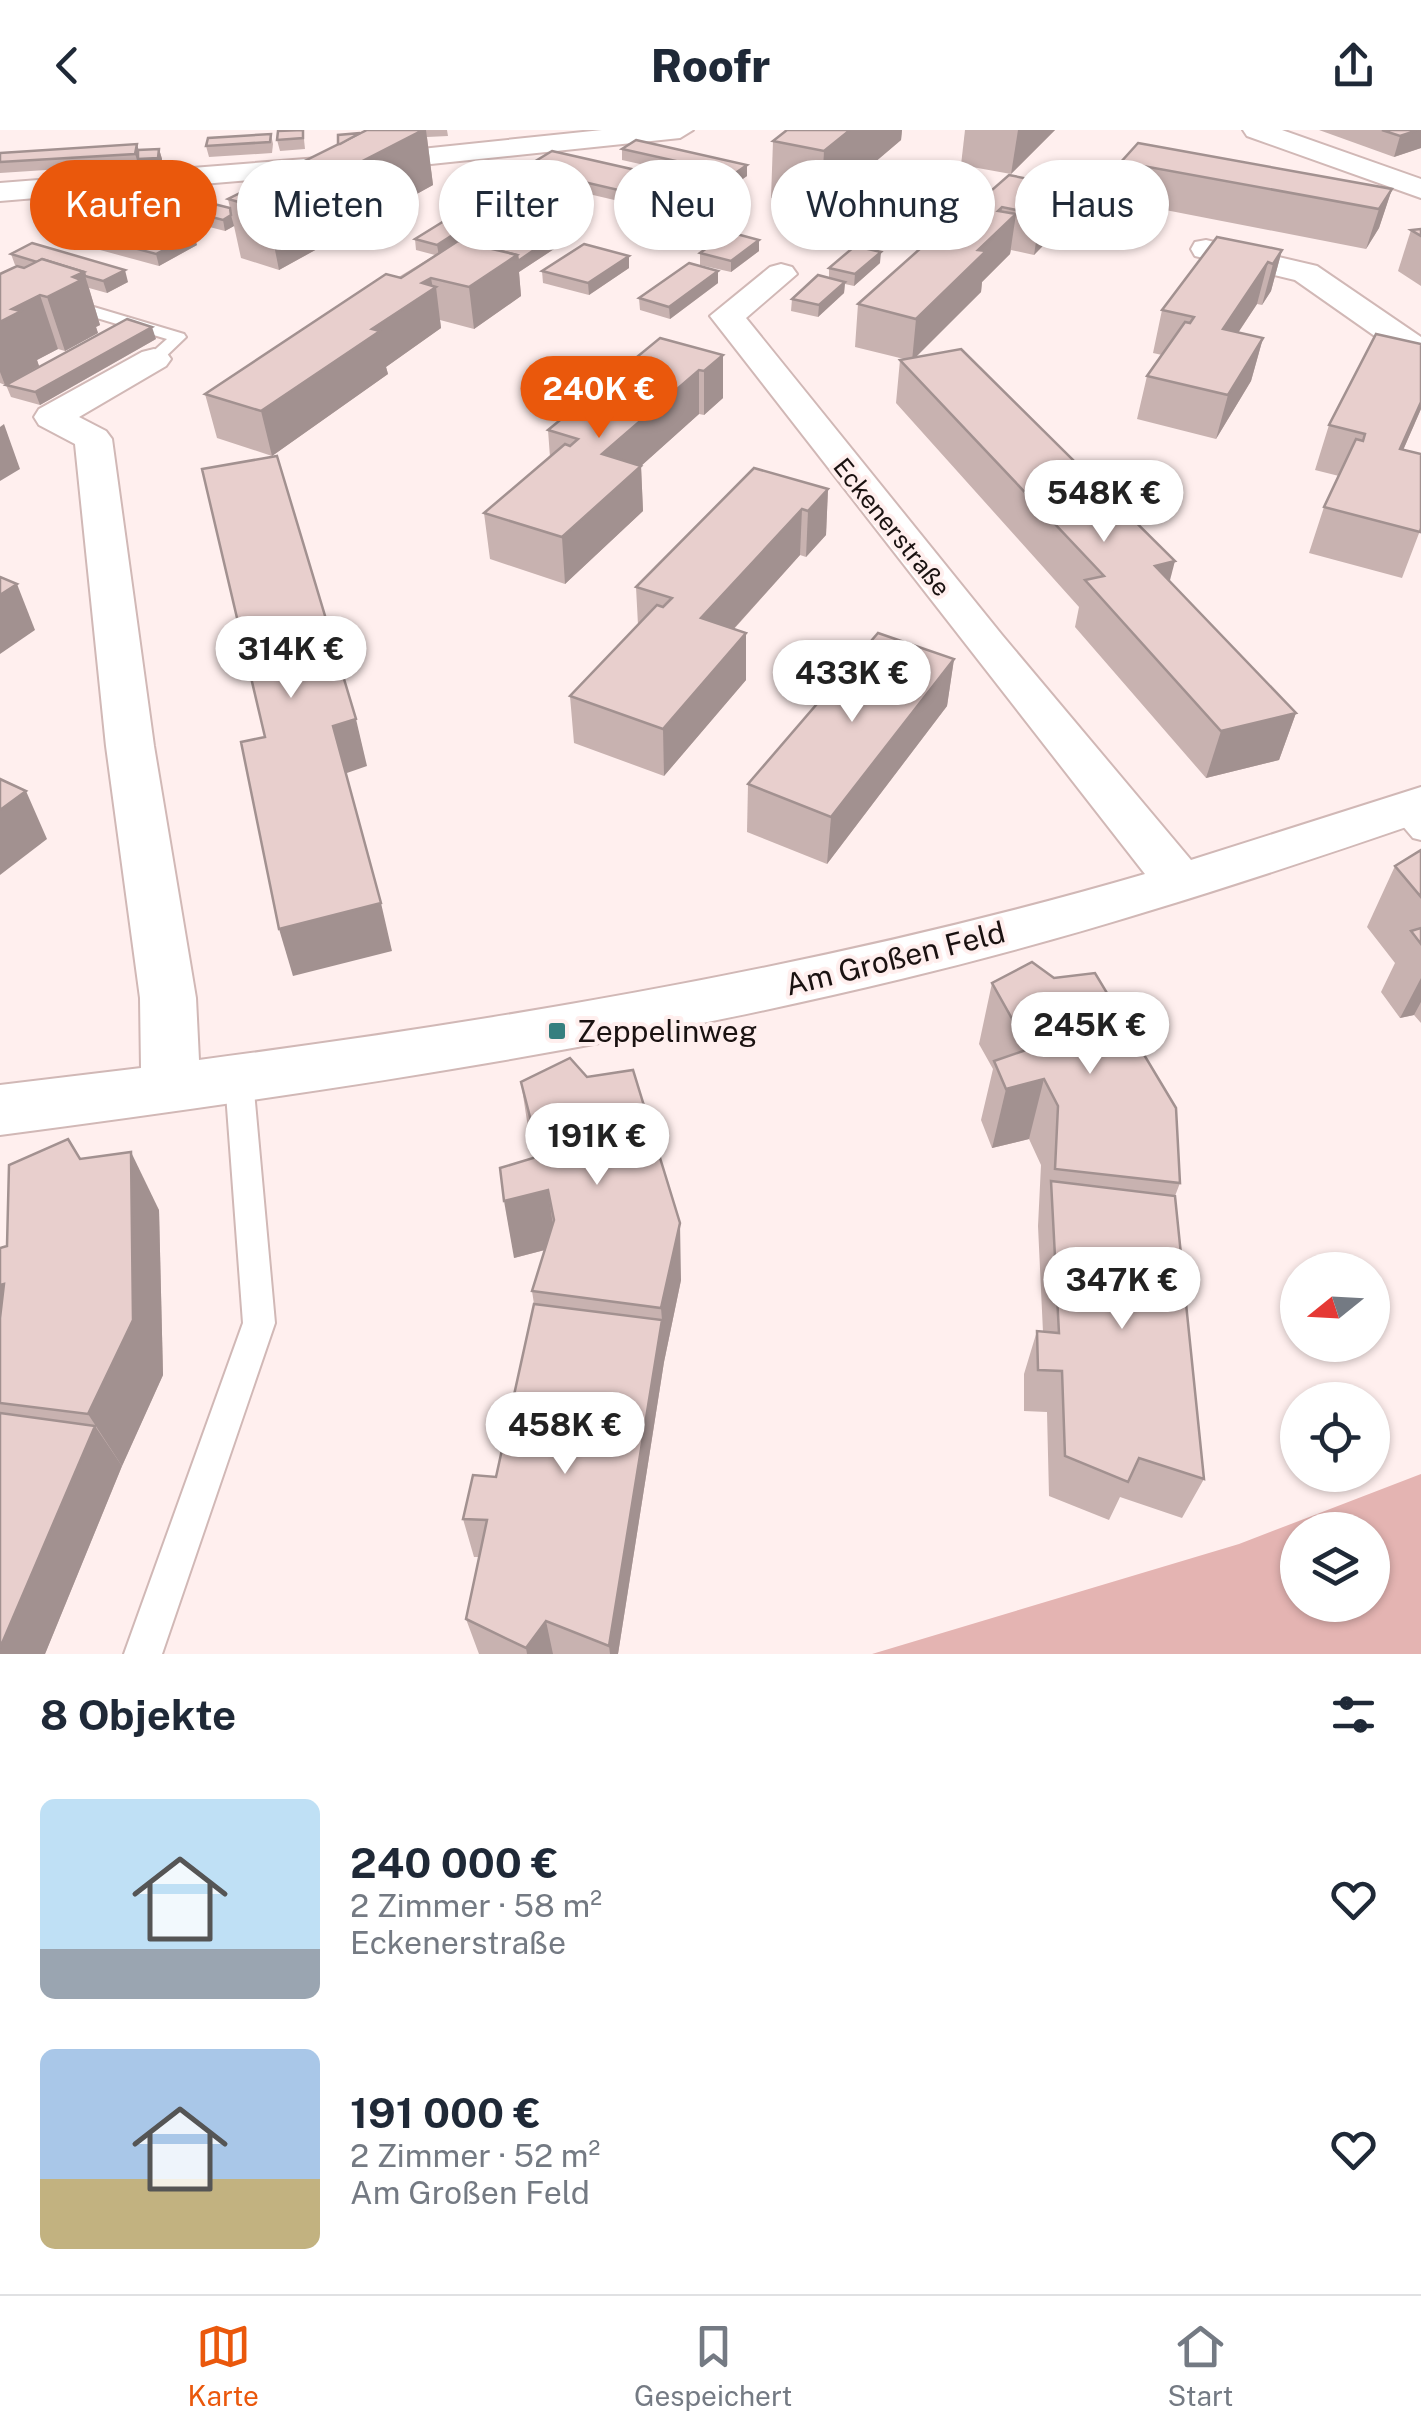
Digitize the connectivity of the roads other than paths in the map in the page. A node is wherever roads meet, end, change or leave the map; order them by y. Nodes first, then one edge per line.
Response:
1 (680, 130) edge
2 (1256, 130) edge
3 (1421, 189) edge
4 (0, 192) edge
5 (1206, 249) edge
6 (782, 274) dead end
7 (0, 284) edge
8 (1421, 353) edge
9 (154, 359) joint
10 (1414, 815) edge
11 (1180, 883) junction
12 (239, 1080) junction
13 (171, 1090) junction
14 (0, 1110) edge
15 (144, 1654) edge

1 - 4 street
2 - 3 street
5 - 8 street
6 - 11 street, Eckenerstraße
7 - 9 lane
9 - 13 street
10 - 11 street, Am Großen Feld
11 - 12 street, Am Großen Feld
12 - 13 street, Am Großen Feld
12 - 15 lane
13 - 14 street, Am Großen Feld

